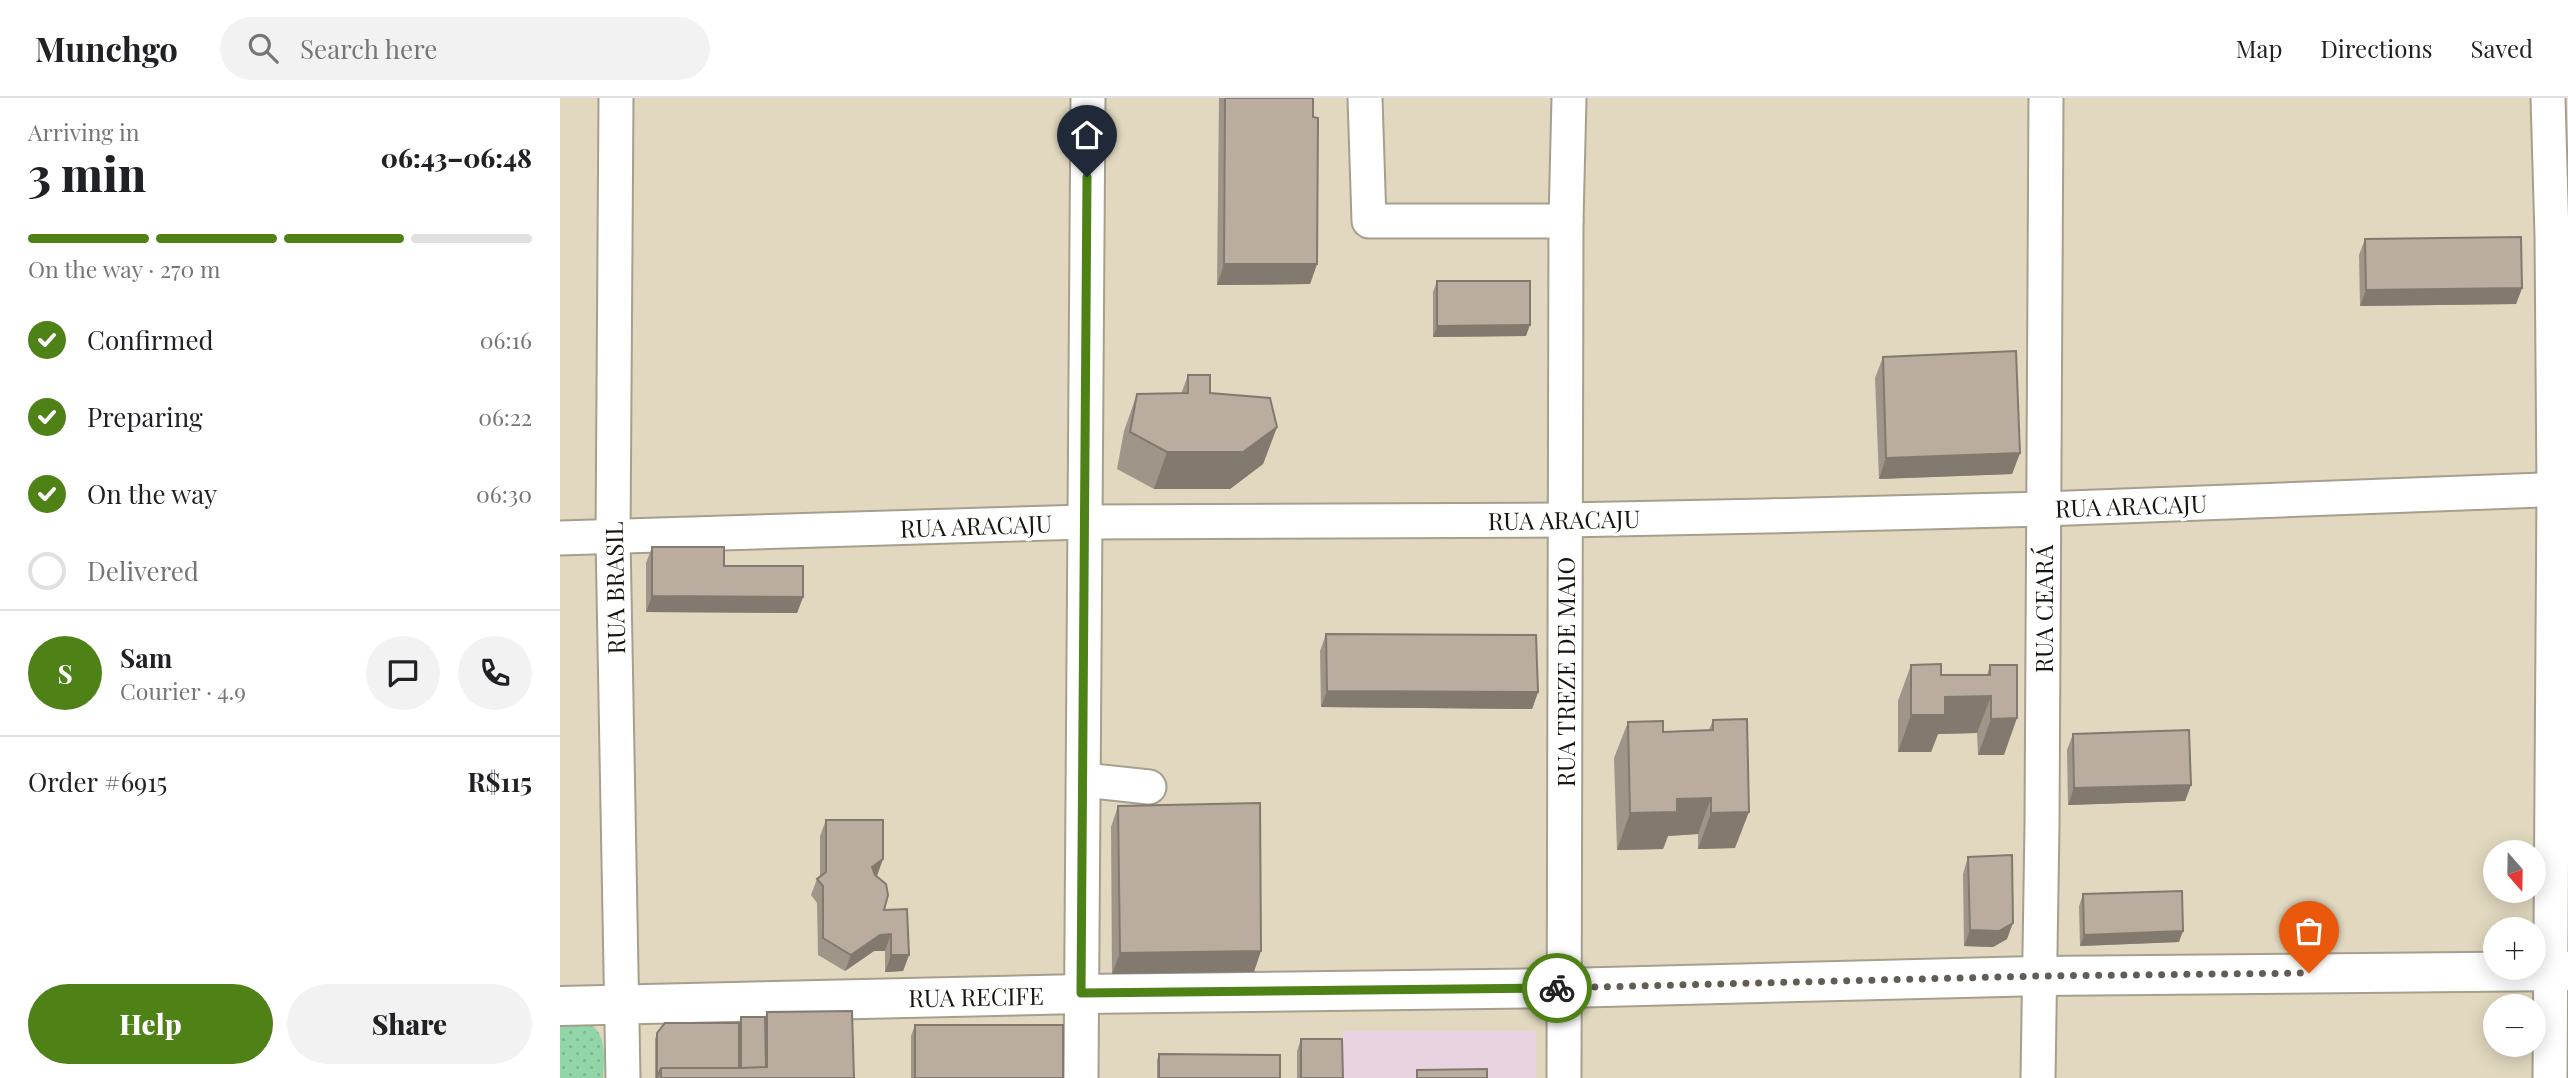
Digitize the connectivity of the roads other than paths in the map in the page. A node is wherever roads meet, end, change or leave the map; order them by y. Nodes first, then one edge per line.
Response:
1 (616, 98) edge
2 (1088, 98) edge
3 (1365, 98) edge
4 (1569, 98) edge
5 (2046, 98) edge
6 (2548, 98) edge
7 (1566, 221) junction
8 (2561, 489) edge
9 (2043, 509) junction
10 (1565, 520) junction
11 (1085, 522) junction
12 (612, 537) junction
13 (560, 538) edge
14 (1084, 780) junction
15 (1149, 787) dead end
16 (2560, 971) edge
17 (2039, 976) junction
18 (1565, 988) junction
19 (1081, 993) junction
20 (623, 1003) junction
21 (560, 1006) edge
22 (623, 1078) edge
23 (1081, 1078) edge
24 (1564, 1078) edge
25 (2038, 1078) edge
26 (2550, 1078) edge

1 - 12 street, RUA BRASIL
2 - 11 street
3 - 7 street
4 - 7 street, RUA TREZE DE MAIO
5 - 9 street, RUA CEARÁ
6 - 8 street
7 - 10 street, RUA TREZE DE MAIO
8 - 9 street, RUA ARACAJU
8 - 16 street
9 - 10 street, RUA ARACAJU
9 - 17 street, RUA CEARÁ
10 - 11 street, RUA ARACAJU
10 - 18 street, RUA TREZE DE MAIO
11 - 12 street, RUA ARACAJU
11 - 14 street
12 - 13 street, RUA ARACAJU
12 - 20 street, RUA BRASIL
14 - 15 street
14 - 19 street
16 - 17 main road, RUA RECIFE
16 - 26 street
17 - 18 main road, RUA RECIFE
17 - 25 street, RUA CEARÁ
18 - 19 main road, RUA RECIFE
18 - 24 street, RUA TREZE DE MAIO
19 - 20 main road, RUA RECIFE
19 - 23 street
20 - 21 main road, RUA RECIFE
20 - 22 street, RUA BRASIL

